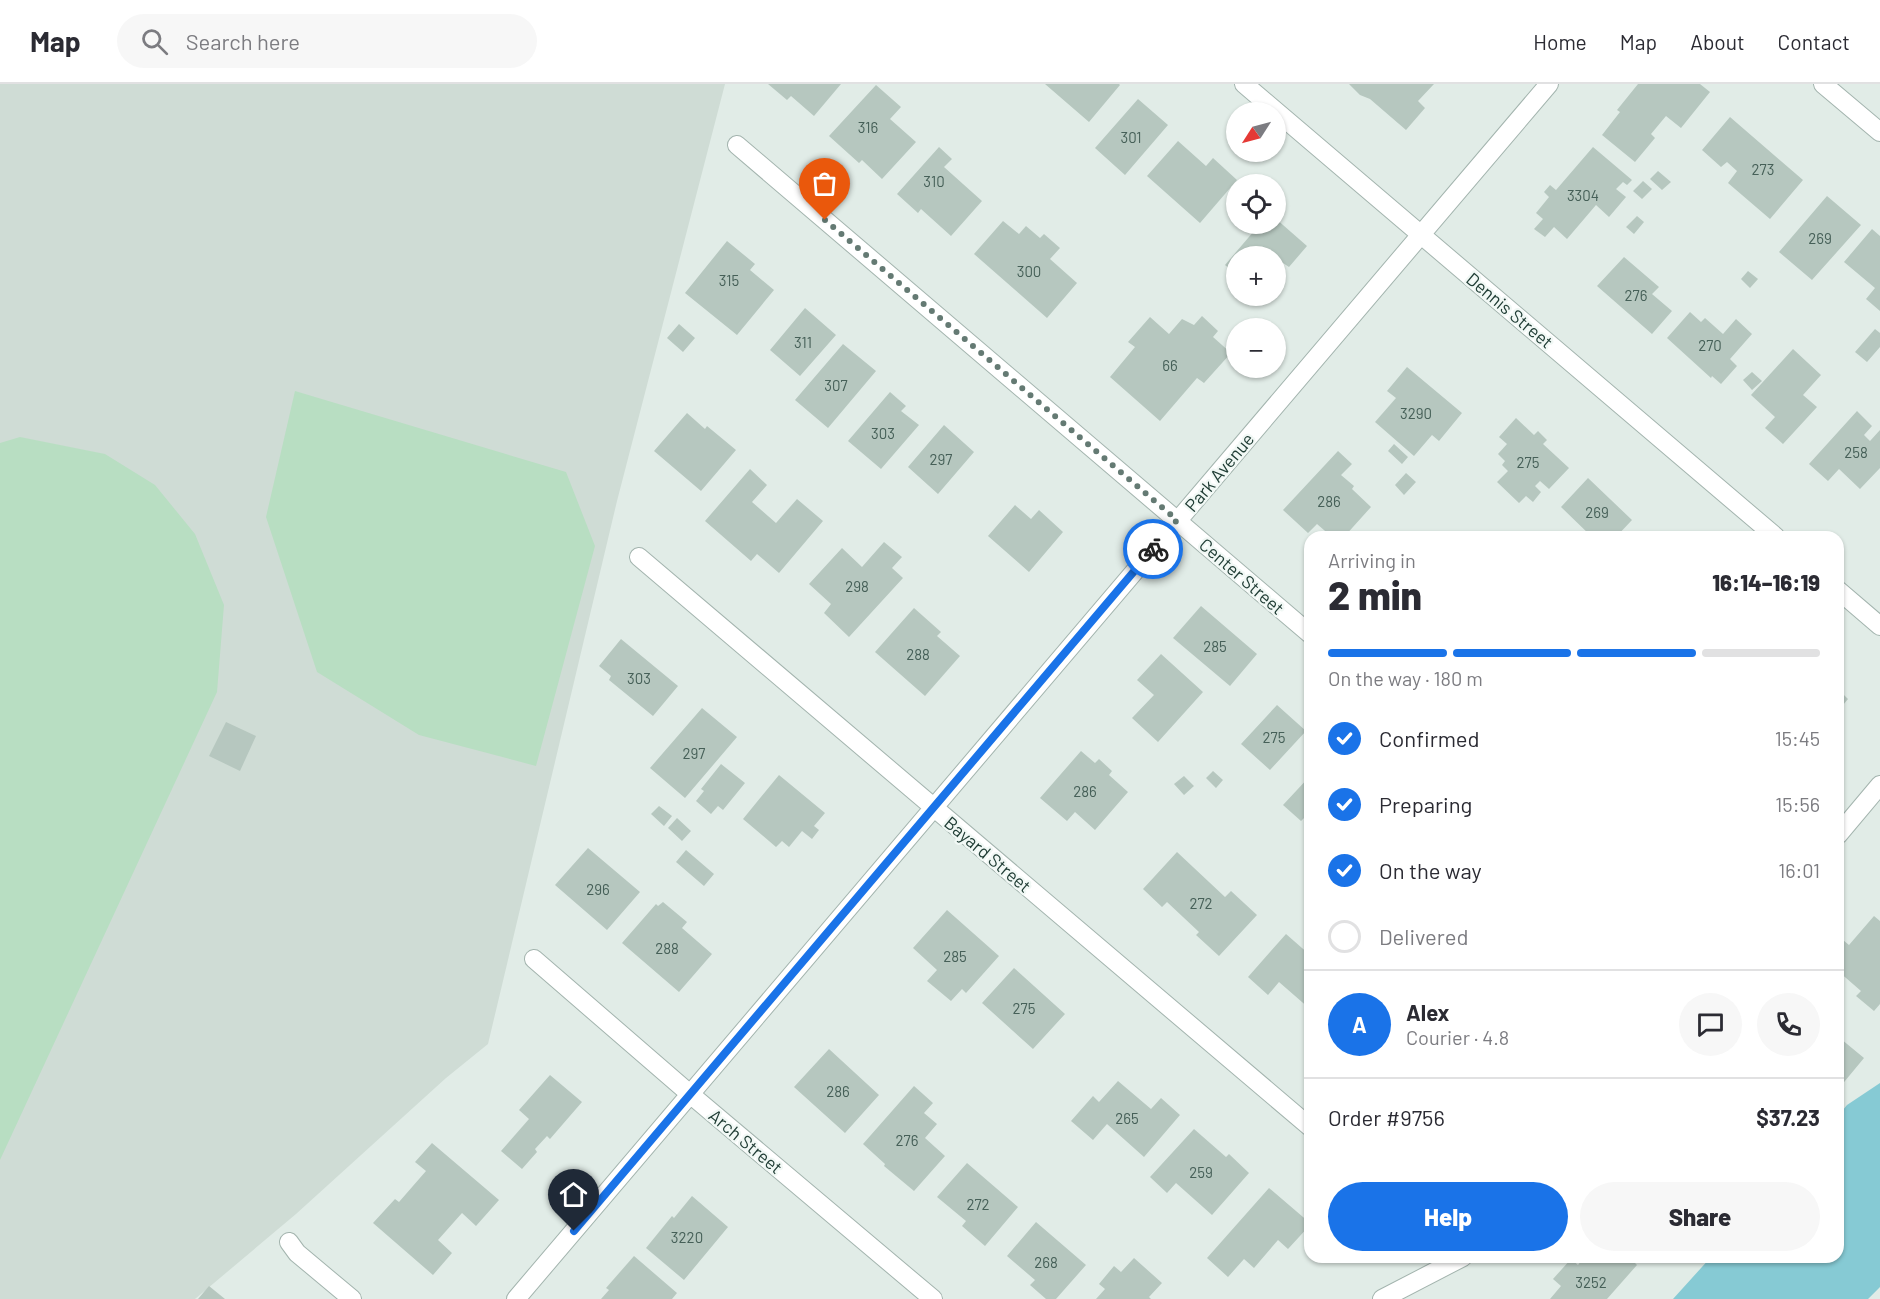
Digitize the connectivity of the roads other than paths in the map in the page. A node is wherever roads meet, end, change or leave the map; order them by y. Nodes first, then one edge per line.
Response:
1 (1244, 84) edge
2 (1549, 84) edge
3 (1823, 84) edge
4 (1880, 132) edge
5 (737, 145) dead end
6 (1421, 235) junction
7 (1177, 520) junction
8 (1769, 531) edge
9 (639, 557) dead end
10 (1844, 595) edge
11 (1880, 626) edge
12 (1304, 629) edge
13 (1880, 785) edge
14 (933, 807) junction
15 (1844, 828) edge
16 (534, 959) dead end
17 (690, 1094) junction
18 (1304, 1122) edge
19 (290, 1242) dead end
20 (1451, 1263) edge
21 (352, 1299) edge
22 (516, 1299) edge
23 (933, 1299) edge
24 (1382, 1299) edge

1 - 6 street, Dennis Street
2 - 6 street, Park Avenue
3 - 4 street
5 - 7 street, Center Street
6 - 7 street, Park Avenue
6 - 8 street, Dennis Street
7 - 12 street, Center Street
7 - 14 street, Park Avenue
9 - 14 street, Bayard Street
10 - 11 street
13 - 15 street
14 - 17 street, Park Avenue
14 - 18 street, Bayard Street
16 - 17 street, Arch Street
17 - 22 street, Park Avenue
17 - 23 street, Arch Street
19 - 21 street
20 - 24 street

